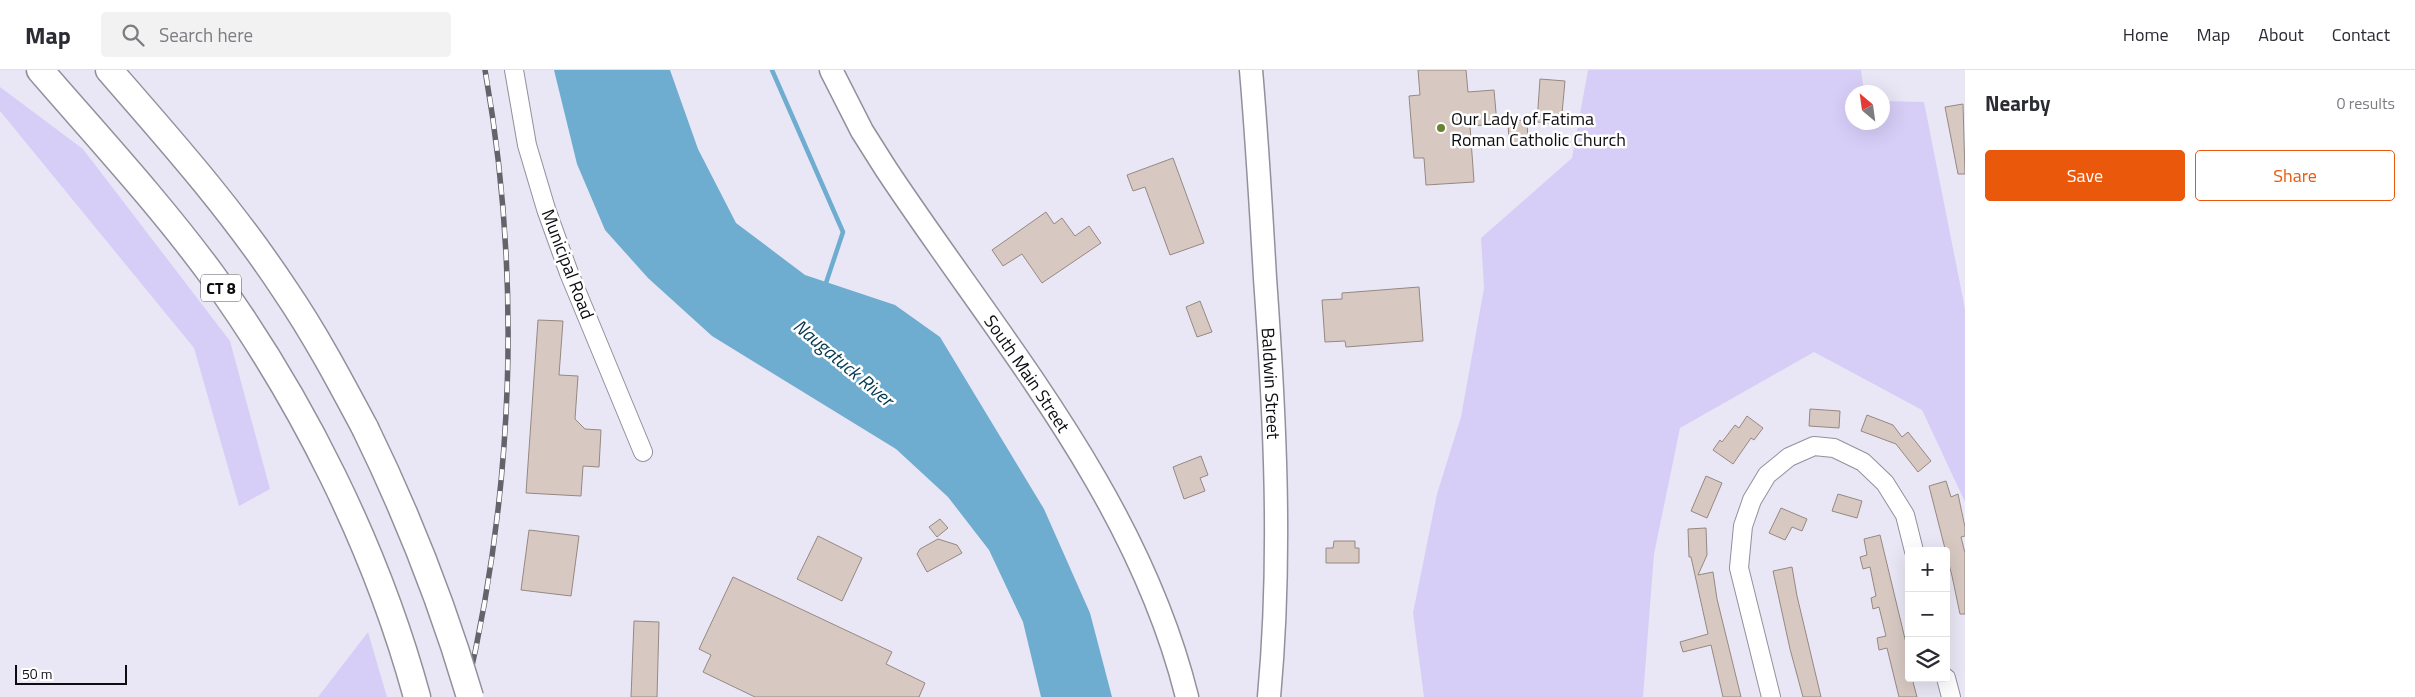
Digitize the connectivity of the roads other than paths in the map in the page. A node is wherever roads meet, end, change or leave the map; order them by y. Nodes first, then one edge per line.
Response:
1 (40, 70) edge
2 (109, 70) edge
3 (514, 70) edge
4 (831, 70) edge
5 (1251, 70) edge
6 (643, 452) dead end
7 (1913, 547) edge
8 (1947, 682) edge
9 (417, 697) edge
10 (470, 697) edge
11 (1187, 697) edge
12 (1270, 697) edge
13 (1771, 697) edge
14 (1951, 697) edge

1 - 9 highway, CT 8
2 - 10 highway, bridge
3 - 6 street, Municipal Road
4 - 11 main road, South Main Street
5 - 12 main road, Baldwin Street
7 - 13 street
8 - 14 street

